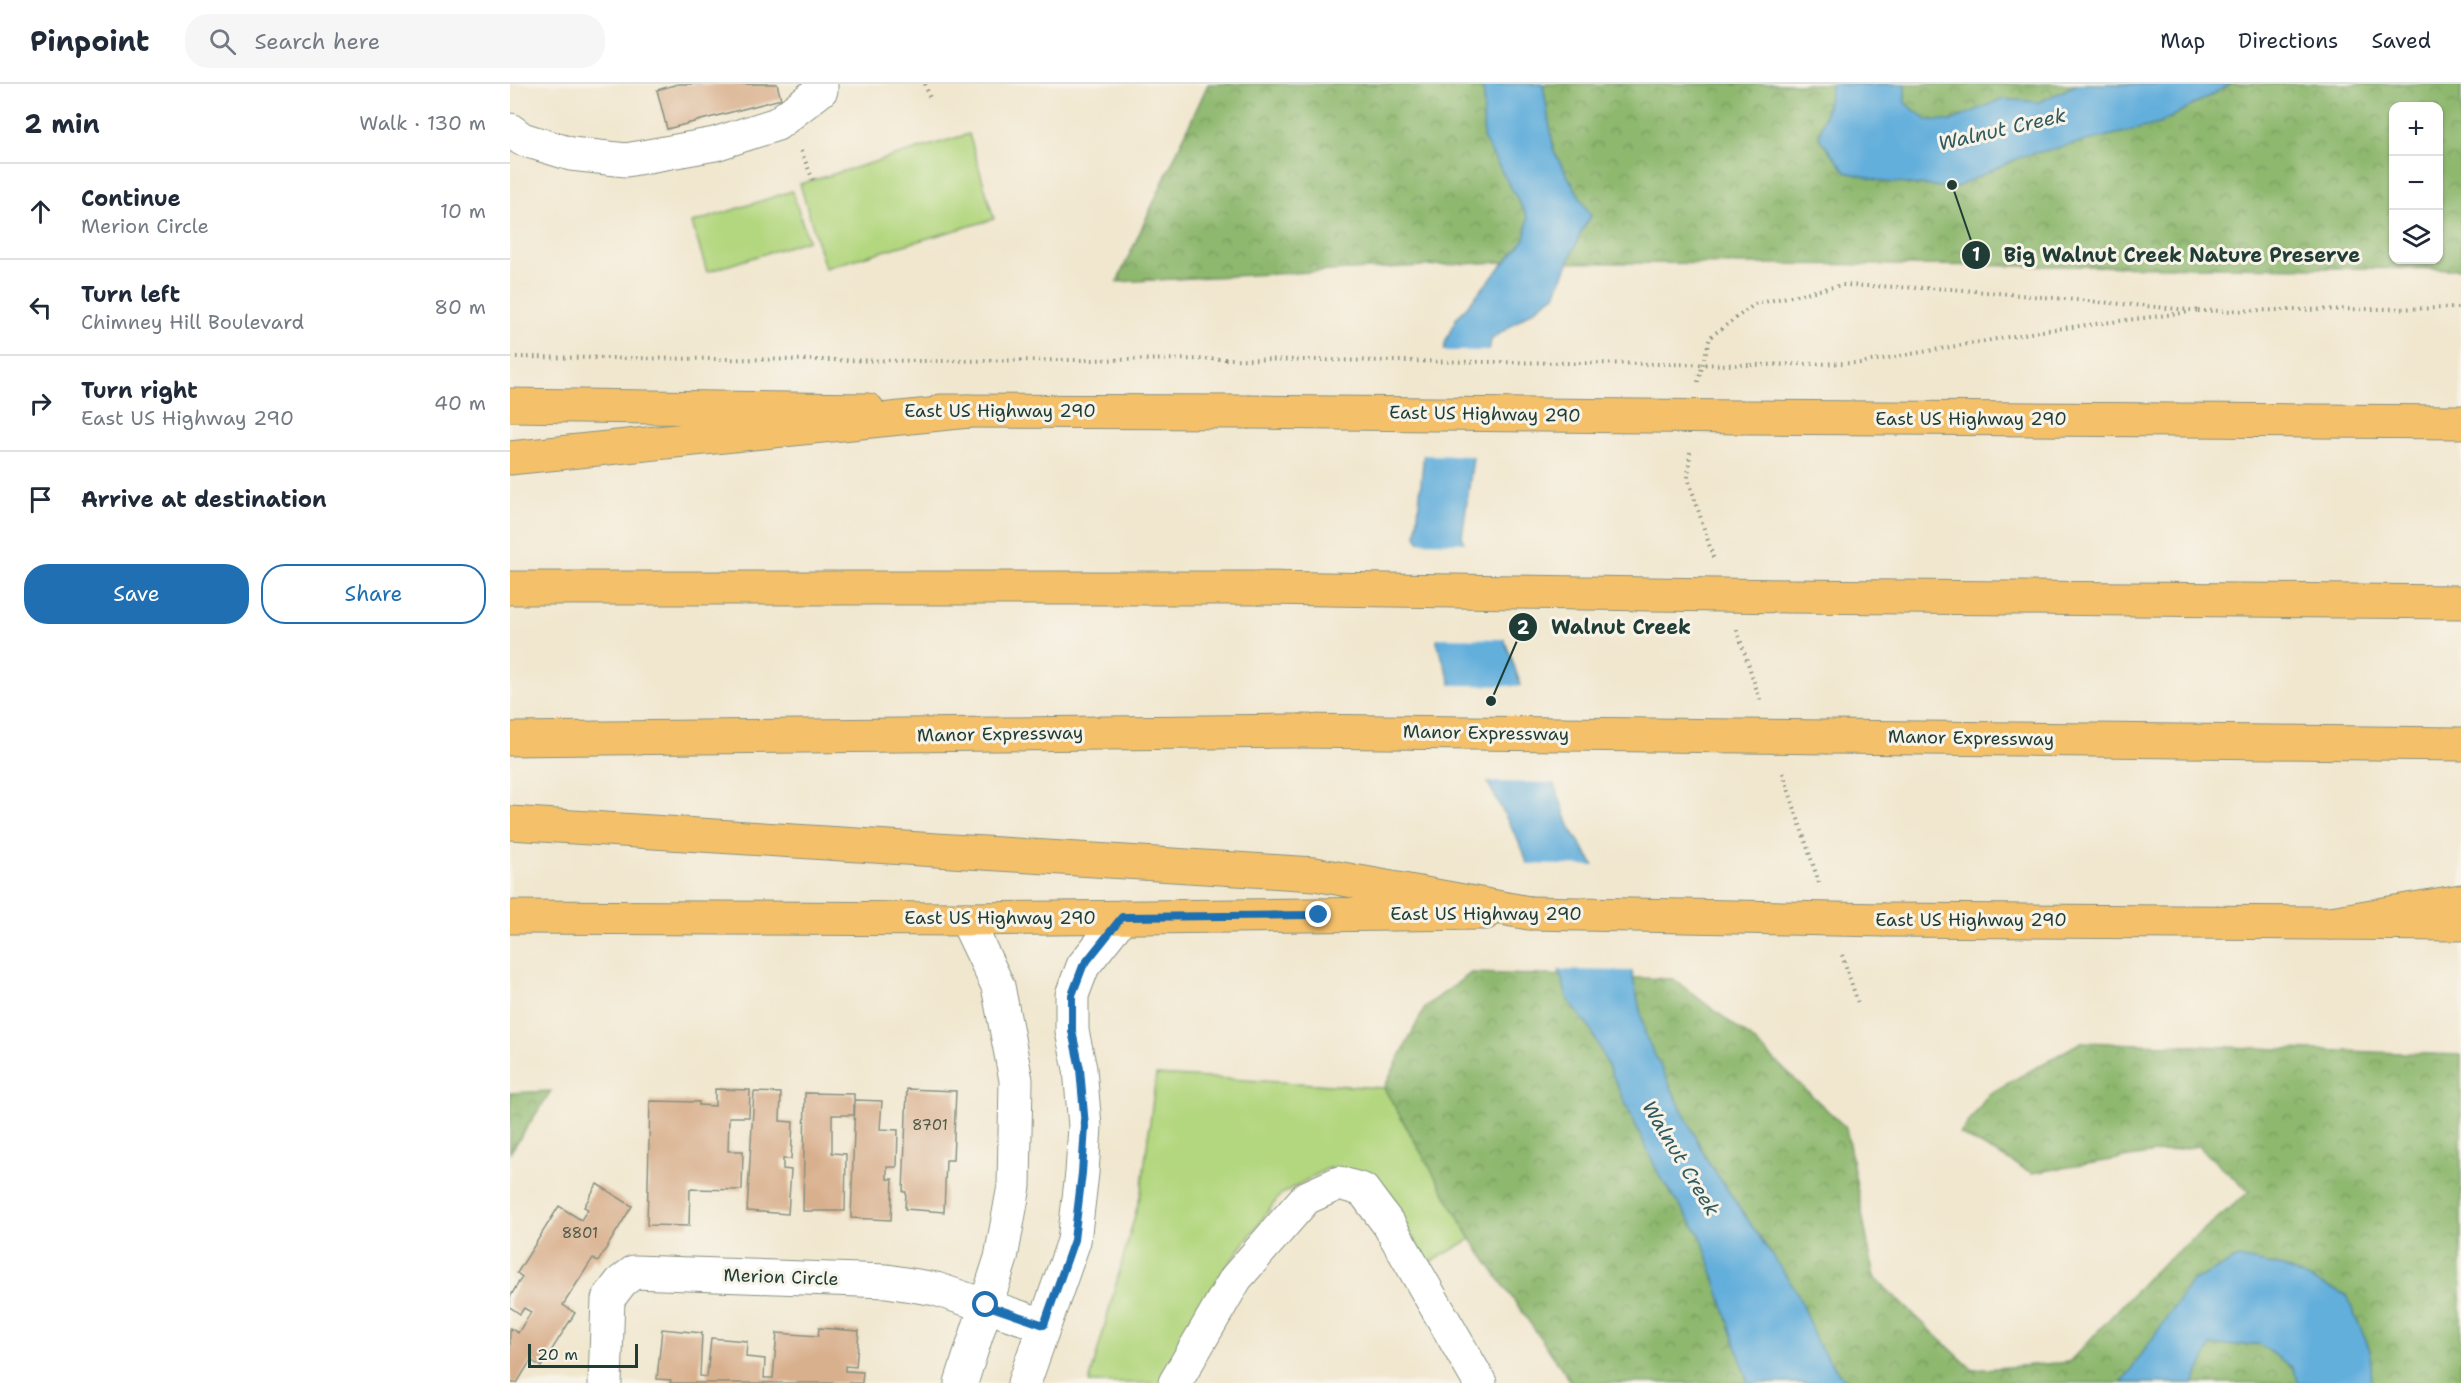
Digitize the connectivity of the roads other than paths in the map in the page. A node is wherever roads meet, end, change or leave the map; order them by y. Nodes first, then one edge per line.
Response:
1 (821, 84) edge
2 (510, 130) edge
3 (510, 405) edge
4 (969, 411) junction
5 (2461, 422) edge
6 (510, 458) edge
7 (510, 588) edge
8 (2461, 602) edge
9 (510, 739) edge
10 (2461, 744) edge
11 (510, 823) edge
12 (2461, 901) edge
13 (1529, 913) junction
14 (510, 916) edge
15 (1122, 917) junction
16 (966, 919) junction
17 (2331, 923) junction
18 (2461, 924) edge
19 (986, 1305) junction
20 (1044, 1325) junction
21 (605, 1383) edge
22 (960, 1383) edge
23 (1024, 1383) edge
24 (1175, 1383) edge
25 (1480, 1383) edge

1 - 2 street
3 - 4 main road, East US Highway 290
4 - 5 main road, East US Highway 290, bridge
4 - 6 main road
7 - 8 main road, bridge
9 - 10 main road, Manor Expressway, bridge
11 - 13 main road
12 - 17 main road
13 - 15 main road, East US Highway 290
13 - 17 main road, East US Highway 290, bridge
14 - 16 main road, East US Highway 290
15 - 16 main road, East US Highway 290
15 - 20 street
16 - 19 street
17 - 18 main road, East US Highway 290
19 - 20 street, Merion Circle
19 - 21 street, Merion Circle
19 - 22 street
20 - 23 street
24 - 25 street

